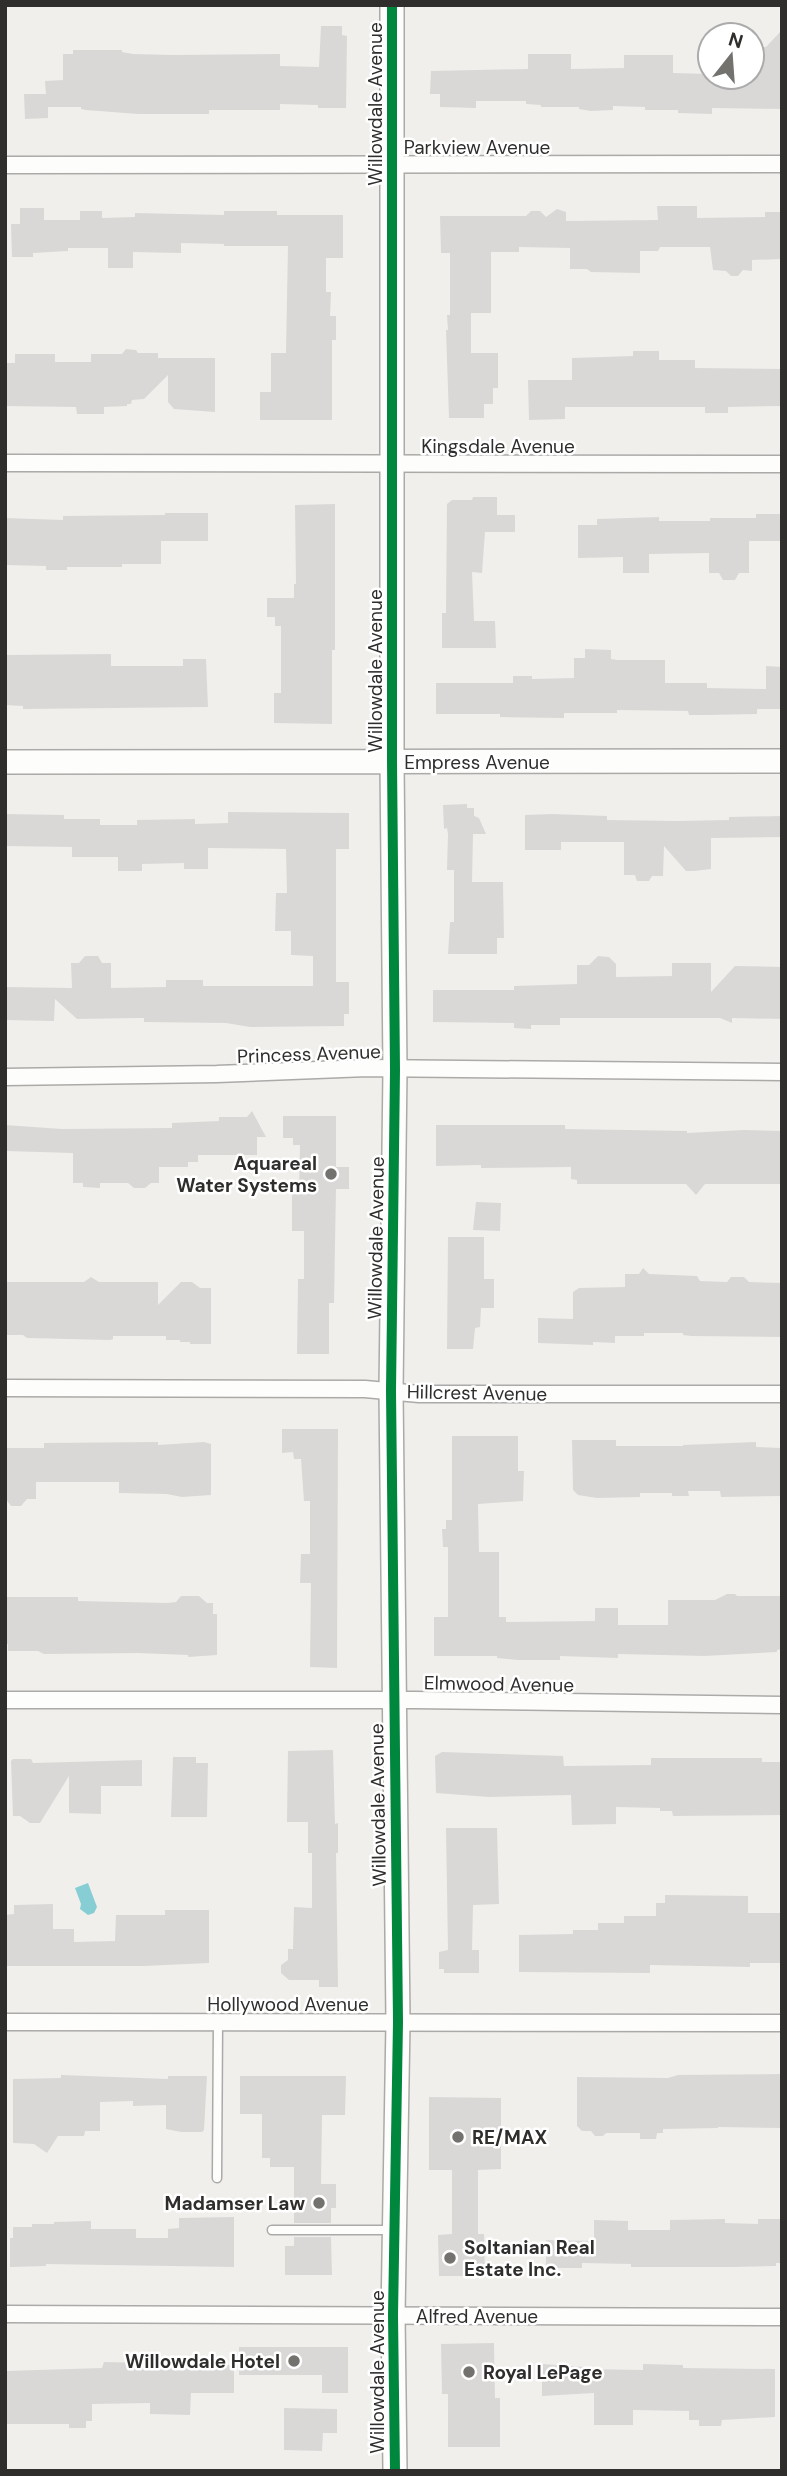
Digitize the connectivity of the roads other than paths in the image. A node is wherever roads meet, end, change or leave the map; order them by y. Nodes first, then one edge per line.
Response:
1 (393, 5) edge
2 (5, 164) edge
3 (393, 164) junction
4 (782, 164) edge
5 (5, 463) edge
6 (393, 463) junction
7 (782, 464) edge
8 (782, 761) edge
9 (5, 762) edge
10 (392, 762) junction
11 (396, 1070) junction
12 (782, 1072) edge
13 (5, 1077) edge
14 (5, 1388) edge
15 (391, 1391) junction
16 (782, 1394) edge
17 (5, 1700) edge
18 (394, 1700) junction
19 (782, 1705) edge
20 (218, 2021) junction
21 (5, 2022) edge
22 (398, 2022) junction
23 (782, 2023) edge
24 (217, 2178) dead end
25 (272, 2230) dead end
26 (396, 2230) junction
27 (5, 2314) edge
28 (393, 2315) junction
29 (782, 2317) edge
30 (395, 2471) edge

1 - 3 street, Willowdale Avenue
2 - 3 street, Parkview Avenue
3 - 4 street, Parkview Avenue
3 - 6 street, Willowdale Avenue
5 - 6 street, Kingsdale Avenue
6 - 7 street, Kingsdale Avenue
6 - 10 street, Willowdale Avenue
8 - 10 street, Empress Avenue
9 - 10 street, Empress Avenue
10 - 11 street, Willowdale Avenue
11 - 12 street, Princess Avenue
11 - 13 street, Princess Avenue
11 - 15 street, Willowdale Avenue
14 - 15 street, Hillcrest Avenue
15 - 16 street, Hillcrest Avenue
15 - 18 street, Willowdale Avenue
17 - 18 street, Elmwood Avenue
18 - 19 street, Elmwood Avenue
18 - 22 street, Willowdale Avenue
20 - 21 street, Hollywood Avenue
20 - 22 street, Hollywood Avenue
20 - 24 lane
22 - 23 street, Hollywood Avenue
22 - 26 street, Willowdale Avenue
25 - 26 lane
26 - 28 street, Willowdale Avenue
27 - 28 street, Alfred Avenue
28 - 29 street, Alfred Avenue
28 - 30 street, Willowdale Avenue

